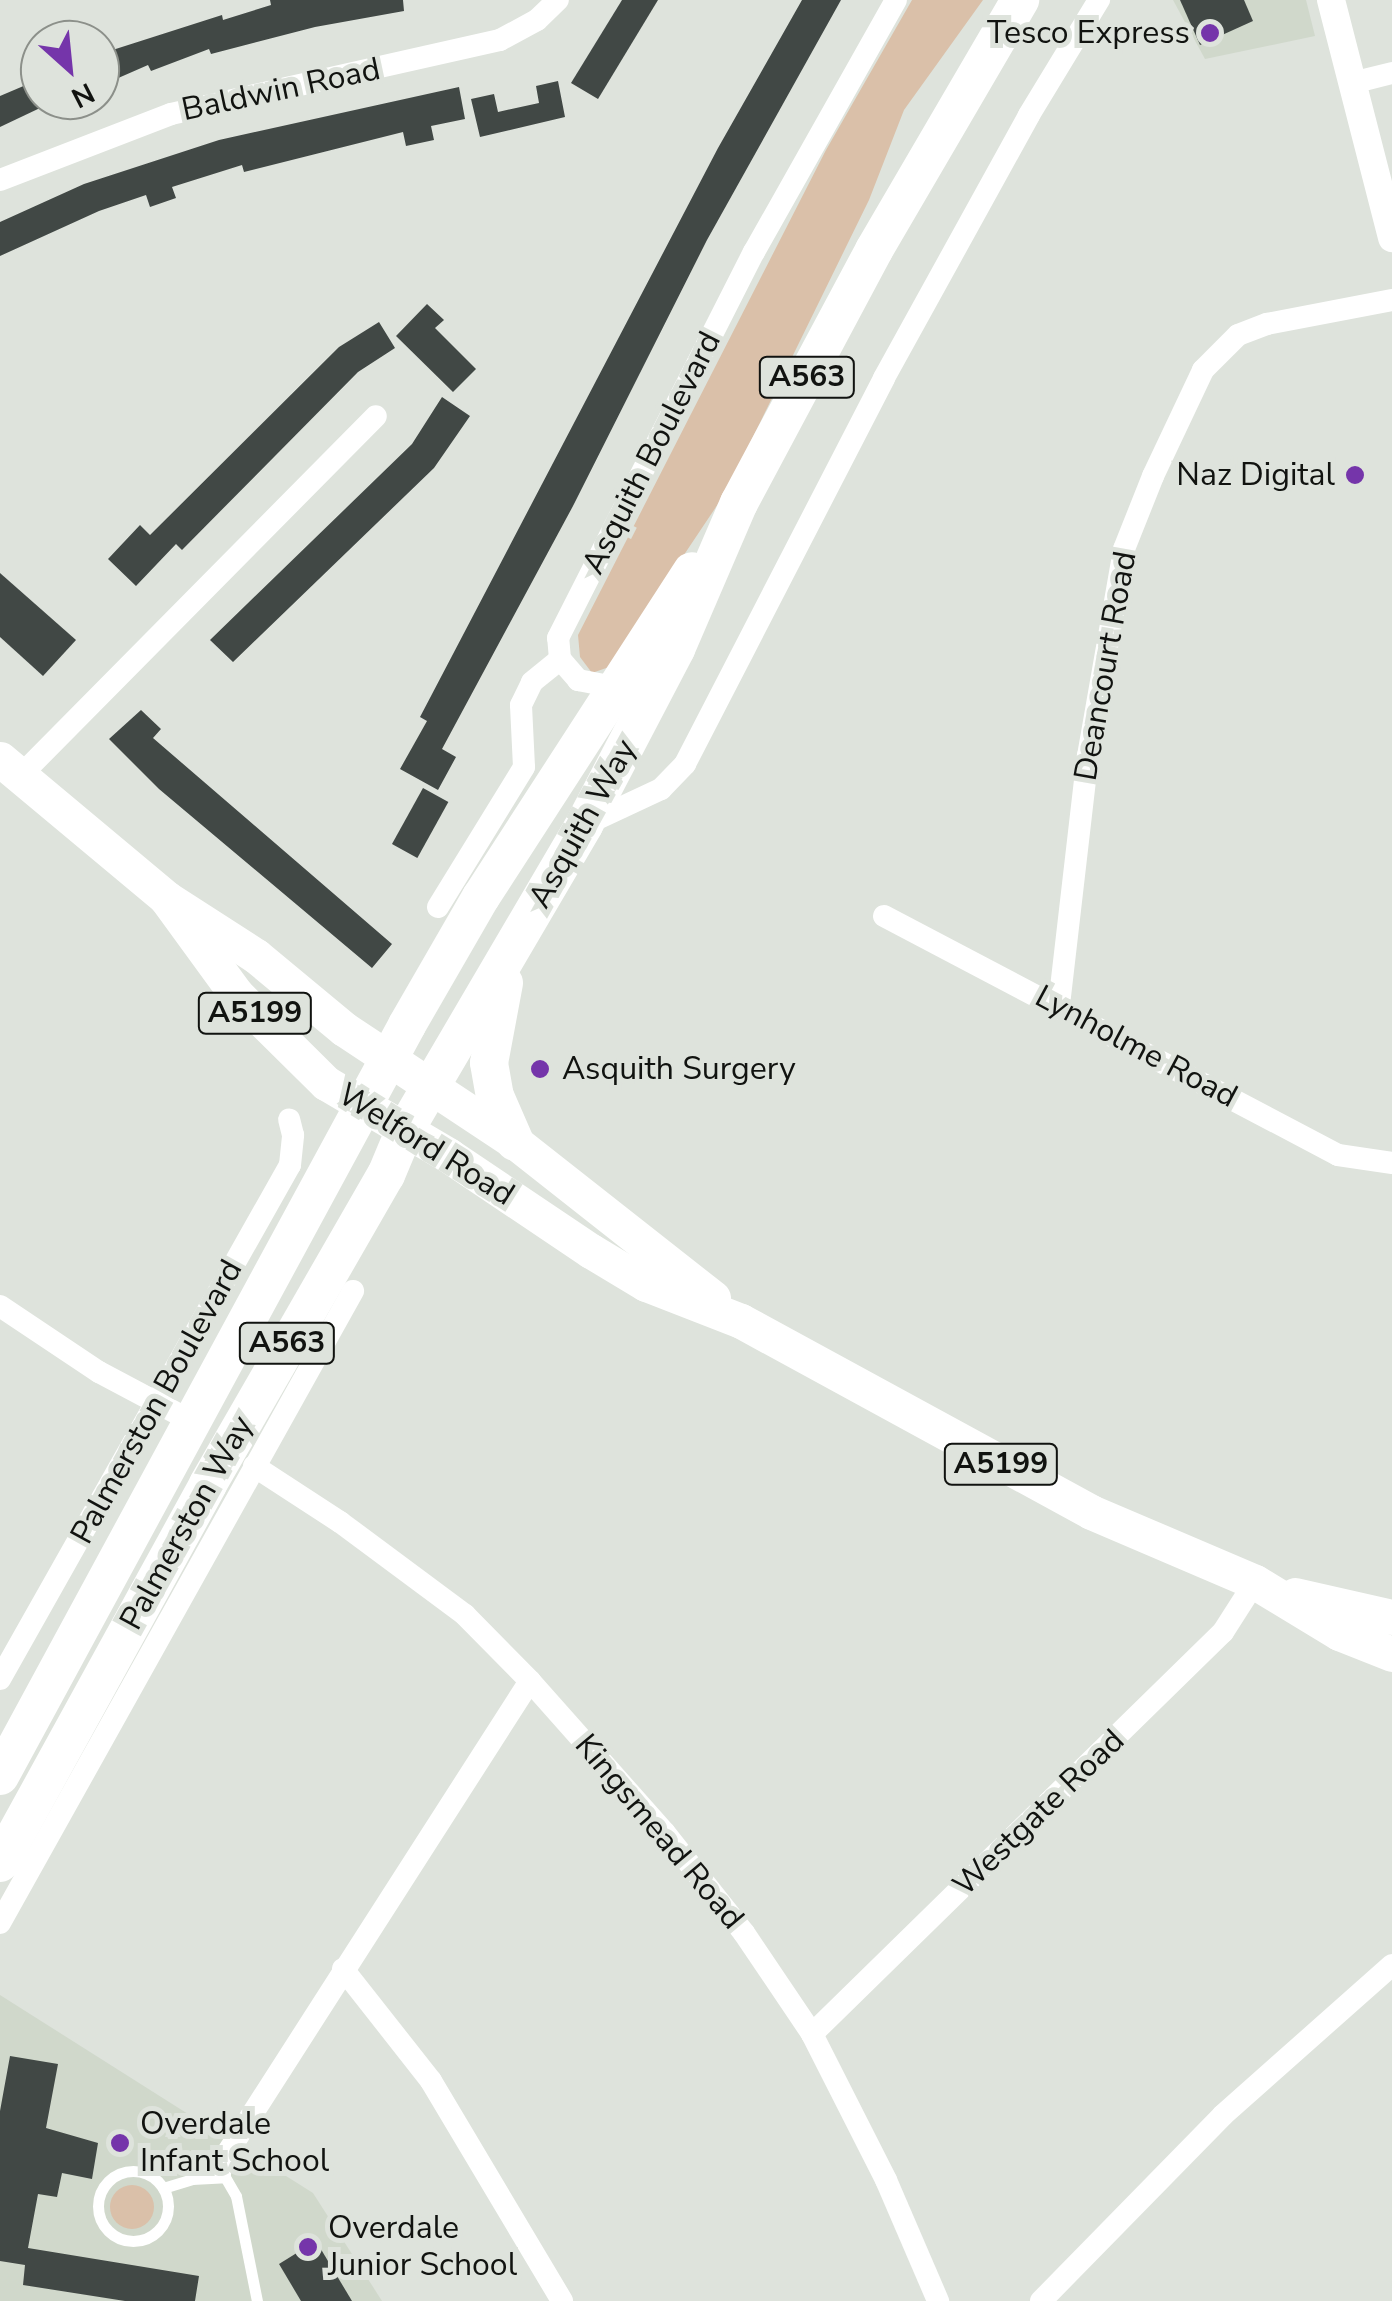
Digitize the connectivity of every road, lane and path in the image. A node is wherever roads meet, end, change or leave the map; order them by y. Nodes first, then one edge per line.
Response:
1 (558, 0) edge
2 (896, 0) edge
3 (1099, 0) edge
4 (1330, 0) edge
5 (1021, 6) edge
6 (1392, 74) edge
7 (1352, 82) junction
8 (0, 180) edge
9 (1392, 238) edge
10 (1392, 300) edge
11 (376, 416) dead end
12 (739, 503) junction
13 (560, 659) junction
14 (614, 687) junction
15 (10, 768) edge
16 (584, 825) junction
17 (166, 898) junction
18 (438, 906) dead end
19 (884, 916) dead end
20 (510, 956) junction
21 (1059, 1005) junction
22 (389, 1060) junction
23 (432, 1086) junction
24 (363, 1107) junction
25 (290, 1119) dead end
26 (404, 1132) junction
27 (516, 1142) junction
28 (1392, 1162) edge
29 (353, 1291) dead end
30 (0, 1306) edge
31 (740, 1321) junction
32 (292, 1334) junction
33 (156, 1404) junction
34 (191, 1422) junction
35 (254, 1466) junction
36 (1262, 1586) junction
37 (1392, 1617) edge
38 (1392, 1654) edge
39 (0, 1679) edge
40 (530, 1681) junction
41 (0, 1776) edge
42 (0, 1863) edge
43 (0, 1923) edge
44 (1392, 1964) edge
45 (343, 1969) junction
46 (812, 2034) junction
47 (225, 2166) junction
48 (163, 2188) junction
49 (257, 2301) edge
50 (562, 2301) edge
51 (938, 2301) edge
52 (1041, 2301) edge

1 - 8 street, Baldwin Road
2 - 13 street, Asquith Boulevard
3 - 16 street
4 - 7 street
5 - 12 highway, Asquith Way / A563
6 - 7 street
7 - 9 street
10 - 21 street, Deancourt Road
11 - 15 street
12 - 14 highway, Asquith Way / A563
12 - 16 highway, Asquith Way / A563
13 - 14 street
13 - 18 street
14 - 22 highway, Asquith Way / A563
15 - 17 main road, Welford Road / A5199
16 - 20 highway, Asquith Way / A563
17 - 22 main road, Welford Road / A5199
17 - 24 main road, Welford Road / A5199
19 - 21 street, Lynholme Road
20 - 23 highway, Asquith Way / A563
20 - 27 highway, A563
21 - 28 street, Lynholme Road
22 - 23 main road, Welford Road / A5199
22 - 24 highway, Asquith Way / A563
23 - 26 highway, Asquith Way / A563
23 - 27 main road, Welford Road / A5199
24 - 26 main road, Welford Road / A5199
24 - 34 highway, Palmerston Way / A563
25 - 33 street, Palmerston Boulevard
26 - 31 main road, Welford Road / A5199
26 - 32 highway, Palmerston Way / A563
27 - 31 main road, Welford Road / A5199
29 - 35 street
30 - 33 street
31 - 36 main road, Welford Road / A5199
32 - 34 highway
32 - 42 highway, Palmerston Way / A563
33 - 34 street
33 - 39 street, Palmerston Boulevard
34 - 41 highway, Palmerston Way / A563
35 - 40 street, Kingsmead Road
35 - 43 street
36 - 37 main road, Welford Road / A5199
36 - 38 main road, Welford Road / A5199
36 - 46 street, Westgate Road
40 - 45 street
40 - 46 street, Kingsmead Road
44 - 52 street
45 - 47 street
45 - 50 street
46 - 51 street, Kingsmead Road
47 - 48 lane
47 - 49 lane
48 - 48 lane

